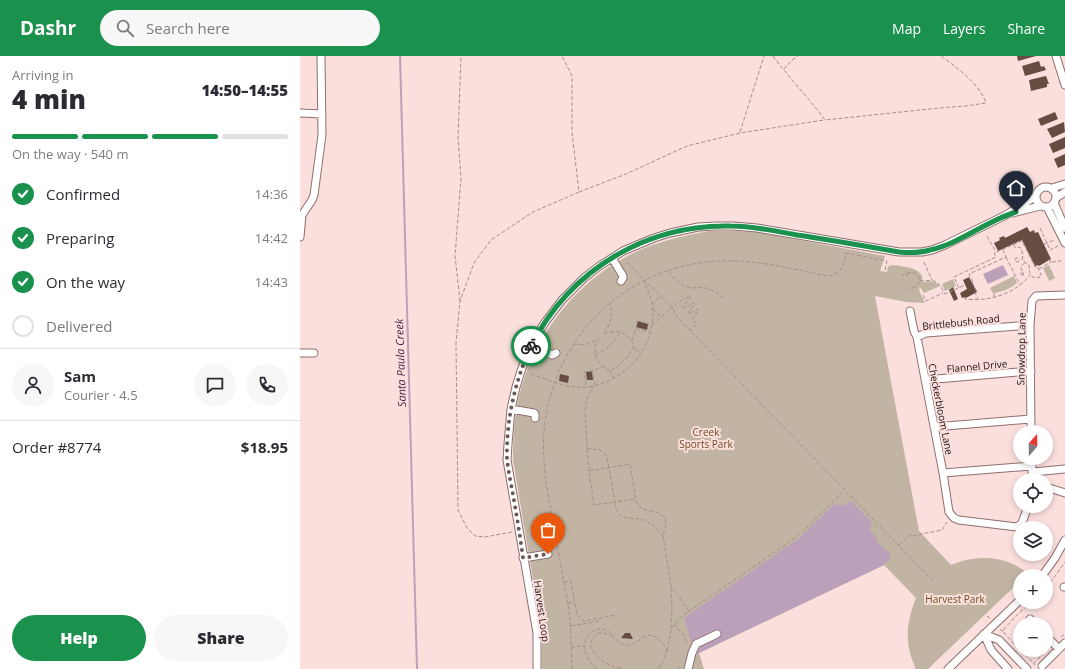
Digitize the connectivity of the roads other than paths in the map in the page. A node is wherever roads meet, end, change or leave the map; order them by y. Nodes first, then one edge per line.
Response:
1 (321, 56) edge
2 (1056, 56) edge
3 (1065, 85) edge
4 (300, 113) edge
5 (322, 114) junction
6 (1065, 184) edge
7 (1052, 188) junction
8 (1065, 192) edge
9 (1035, 197) junction
10 (1055, 201) junction
11 (1043, 206) junction
12 (301, 215) edge
13 (1004, 216) junction
14 (1065, 228) edge
15 (300, 236) edge
16 (1061, 244) edge
17 (612, 258) junction
18 (621, 281) dead end
19 (1065, 295) edge
20 (910, 311) dead end
21 (1030, 325) junction
22 (917, 337) junction
23 (532, 345) junction
24 (300, 353) edge
25 (314, 353) dead end
26 (556, 353) dead end
27 (1031, 371) junction
28 (925, 380) junction
29 (512, 409) junction
30 (535, 418) dead end
31 (1030, 419) junction
32 (1030, 425) edge
33 (934, 427) junction
34 (1032, 465) edge
35 (1065, 469) edge
36 (943, 473) junction
37 (1053, 489) edge
38 (1065, 493) edge
39 (1026, 513) edge
40 (1065, 540) edge
41 (548, 554) dead end
42 (523, 558) junction
43 (1047, 569) edge
44 (1013, 607) edge
45 (716, 634) dead end
46 (984, 634) junction
47 (1053, 643) edge
48 (1065, 643) edge
49 (1059, 649) junction
50 (685, 666) edge
51 (1040, 667) edge
52 (537, 669) edge
53 (948, 669) edge
54 (1008, 669) edge
55 (1027, 669) edge

1 - 5 street
2 - 3 street
4 - 5 street
5 - 12 street
6 - 7 street
7 - 9 street
7 - 10 street
8 - 10 street
9 - 11 street
9 - 13 street, Harvest Loop
10 - 11 street
10 - 14 street
11 - 13 street, Harvest Loop
11 - 16 street
12 - 15 street
13 - 17 street, Harvest Loop
17 - 18 street
17 - 23 street, Harvest Loop
19 - 21 street, Snowdrop Lane
20 - 22 street, Checkerbloom Lane
21 - 22 street, Brittlebush Road
21 - 27 street, Snowdrop Lane
22 - 28 street, Checkerbloom Lane
23 - 26 street
23 - 29 street, Harvest Loop
24 - 25 street
27 - 28 street, Flannel Drive
27 - 31 street, Snowdrop Lane
28 - 33 street, Checkerbloom Lane
29 - 30 street
29 - 42 street, Harvest Loop
31 - 32 street, Snowdrop Lane
31 - 33 street
33 - 36 street, Checkerbloom Lane
34 - 35 street
34 - 36 street
36 - 39 street, Checkerbloom Lane
37 - 38 street
40 - 43 street
41 - 42 street
42 - 52 street, Harvest Loop
44 - 46 street
45 - 50 street
46 - 53 street
46 - 54 street
46 - 55 street
47 - 49 street
48 - 49 street
49 - 51 street

